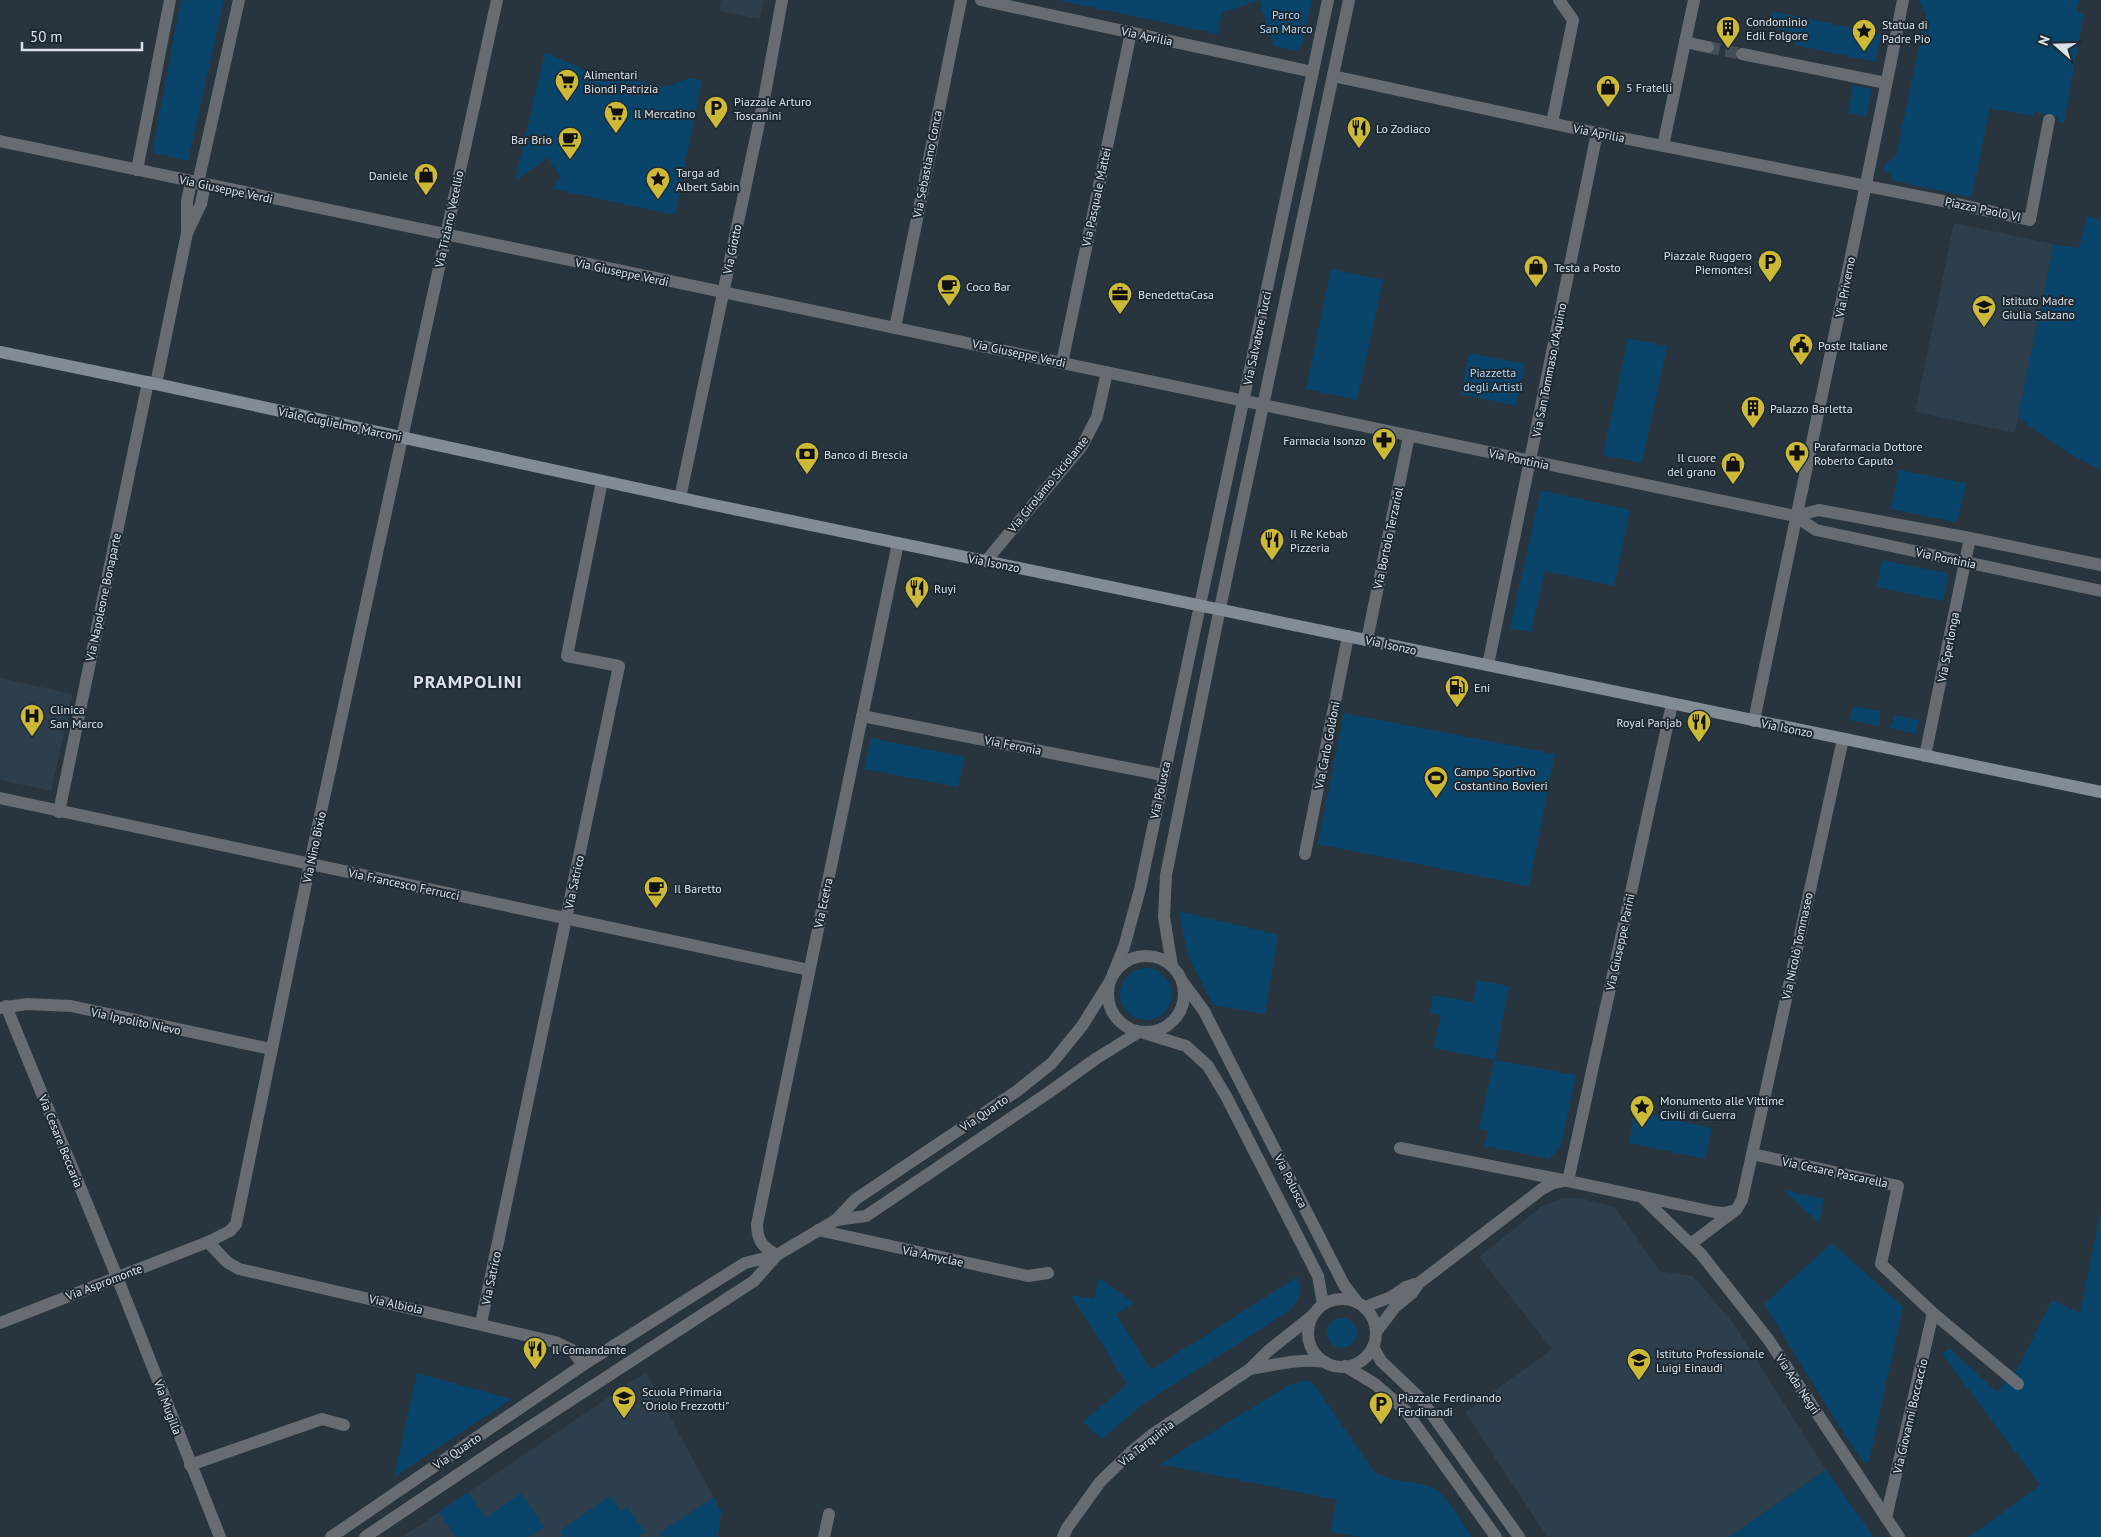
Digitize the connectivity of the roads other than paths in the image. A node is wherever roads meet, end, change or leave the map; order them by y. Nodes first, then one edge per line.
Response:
1 (170, 0) edge
2 (239, 0) edge
3 (497, 0) edge
4 (782, 0) edge
5 (960, 0) edge
6 (981, 0) edge
7 (1328, 0) edge
8 (1349, 0) edge
9 (1560, 0) edge
10 (1694, 0) edge
11 (1903, 0) edge
12 (1130, 32) junction
13 (1685, 42) junction
14 (1708, 47) tunnel mouth
15 (1742, 54) tunnel mouth
16 (1313, 72) junction
17 (1333, 76) junction
18 (1886, 83) junction
19 (2050, 120) dead end
20 (1552, 123) junction
21 (1597, 133) junction
22 (0, 141) edge
23 (1663, 146) junction
24 (137, 170) junction
25 (198, 183) junction
26 (1866, 185) junction
27 (445, 236) junction
28 (722, 293) junction
29 (895, 328) junction
30 (0, 352) edge
31 (1062, 363) junction
32 (1107, 372) junction
33 (152, 383) junction
34 (1244, 400) junction
35 (1264, 404) junction
36 (1409, 436) junction
37 (402, 437) junction
38 (1530, 462) junction
39 (602, 481) junction
40 (680, 498) junction
41 (1795, 516) junction
42 (1970, 538) junction
43 (898, 544) junction
44 (986, 561) junction
45 (1965, 562) junction
46 (2101, 565) edge
47 (2101, 591) edge
48 (1200, 605) junction
49 (1220, 609) junction
50 (1348, 636) junction
51 (1367, 640) junction
52 (1488, 665) junction
53 (1672, 704) junction
54 (862, 716) junction
55 (1754, 721) junction
56 (1843, 739) junction
57 (1925, 756) junction
58 (1163, 775) junction
59 (2101, 792) edge
60 (0, 798) edge
61 (59, 812) junction
62 (1306, 854) dead end
63 (310, 864) junction
64 (566, 919) junction
65 (1172, 966) junction
66 (809, 970) junction
67 (1111, 978) junction
68 (1182, 981) junction
69 (3, 1007) edge
70 (1142, 1032) junction
71 (271, 1050) junction
72 (1400, 1148) dead end
73 (1752, 1154) junction
74 (1568, 1181) junction
75 (1643, 1198) junction
76 (1736, 1210) junction
77 (836, 1220) junction
78 (818, 1230) junction
79 (208, 1242) junction
80 (1692, 1244) junction
81 (776, 1255) junction
82 (1048, 1274) dead end
83 (116, 1277) junction
84 (1419, 1283) junction
85 (1323, 1304) junction
86 (1361, 1305) junction
87 (1933, 1313) junction
88 (1312, 1316) junction
89 (0, 1323) edge
90 (481, 1323) junction
91 (1376, 1332) junction
92 (1373, 1347) junction
93 (1325, 1362) junction
94 (584, 1365) junction
95 (1345, 1366) junction
96 (1250, 1369) junction
97 (595, 1384) junction
98 (2018, 1384) dead end
99 (344, 1425) dead end
100 (190, 1465) junction
101 (829, 1514) dead end
102 (1886, 1518) junction
103 (220, 1537) edge
104 (331, 1537) edge
105 (365, 1537) edge
106 (824, 1537) edge
107 (1063, 1537) edge
108 (1496, 1537) edge
109 (1519, 1537) edge
110 (1899, 1537) edge

1 - 24 street
2 - 25 street, Via Napoleone Bonaparte
3 - 27 street, Via Tiziano Vecellio
4 - 28 street, Via Giotto
5 - 29 street, Via Sebastiano Conca
6 - 12 street, Via Aprilia
7 - 16 street, Via Salvatore Tucci
8 - 17 street, Via Salvatore Tucci
9 - 20 street
10 - 13 street
11 - 18 street, Via Priverno
12 - 16 street, Via Aprilia
12 - 31 street, Via Pasquale Mattei
13 - 14 street
13 - 23 street
15 - 18 street
16 - 17 street, Via Aprilia
16 - 34 street, Via Salvatore Tucci
17 - 20 street, Via Aprilia
17 - 35 street, Via Salvatore Tucci
18 - 26 street, Via Priverno
19 - 26 street, Piazza Paolo VI
20 - 21 street, Via Aprilia
21 - 23 street, Via Aprilia
21 - 38 street, Via San Tommaso d'Aquino
22 - 24 street, Via Giuseppe Verdi
23 - 26 street, Via Aprilia
24 - 25 street, Via Giuseppe Verdi
25 - 27 street, Via Giuseppe Verdi
25 - 33 street, Via Napoleone Bonaparte
26 - 41 street, Via Priverno
27 - 28 street, Via Giuseppe Verdi
27 - 37 street, Via Tiziano Vecellio
28 - 29 street, Via Giuseppe Verdi
28 - 40 street, Via Giotto
29 - 31 street, Via Giuseppe Verdi
30 - 33 main road, Viale Guglielmo Marconi
31 - 32 street, Via Giuseppe Verdi
32 - 34 street, Via Giuseppe Verdi
32 - 44 street, Via Girolamo Siciolante
33 - 37 main road, Viale Guglielmo Marconi
33 - 61 street, Via Napoleone Bonaparte
34 - 35 street, Via Pontinia
34 - 48 street, Via Salvatore Tucci
35 - 36 street, Via Pontinia
35 - 49 street, Via Salvatore Tucci
36 - 38 street, Via Pontinia
36 - 51 street, Via Bortolo Terzariol
37 - 39 main road, Viale Guglielmo Marconi
37 - 63 street, Via Nino Bixio
38 - 41 street, Via Pontinia
38 - 52 street, Via San Tommaso d'Aquino
39 - 40 main road, Viale Guglielmo Marconi
39 - 64 street, Via Satrico
40 - 43 main road, Via Isonzo
41 - 42 street, Via Pontinia
41 - 45 street, Via Pontinia
41 - 55 street, Via Priverno
42 - 45 street, Via Sperlonga
42 - 46 street, Via Pontinia
43 - 44 main road, Via Isonzo
43 - 54 street, Via Ecetra
44 - 48 main road, Via Isonzo
45 - 47 street, Via Pontinia
45 - 57 street, Via Sperlonga
48 - 49 main road, Via Isonzo
48 - 58 street, Via Polusca
49 - 50 main road, Via Isonzo
49 - 65 street, Via Polusca
50 - 51 main road, Via Isonzo
50 - 62 street, Via Carlo Goldoni
51 - 52 main road, Via Isonzo
52 - 53 main road, Via Isonzo
53 - 55 main road, Via Isonzo
53 - 74 street, Via Giuseppe Parini
54 - 58 street, Via Feronia
54 - 66 street, Via Ecetra
55 - 56 main road, Via Isonzo
56 - 57 main road, Via Isonzo
56 - 73 street, Via Nicolò Tommaseo
57 - 59 main road, Via Isonzo
58 - 67 street, Via Polusca
60 - 61 street, Via Francesco Ferrucci
61 - 63 street, Via Francesco Ferrucci
63 - 64 street, Via Francesco Ferrucci
63 - 71 street, Via Nino Bixio
64 - 66 street, Via Francesco Ferrucci
64 - 90 street, Via Satrico
65 - 67 street
65 - 68 street
66 - 81 street, Via Ecetra
67 - 70 street
67 - 77 street, Via Quarto
68 - 70 street
68 - 86 street, Via Polusca
69 - 71 street, Via Ippolito Nievo
69 - 83 street, Via Cesare Beccaria
70 - 77 street, Via Quarto
70 - 85 street, Via Polusca
71 - 79 street, Via Nino Bixio
72 - 74 street
73 - 76 street, Via Nicolò Tommaseo
73 - 87 street, Via Cesare Pascarella
74 - 75 street
74 - 84 street
75 - 76 street
75 - 80 street, Via Ada Negri
76 - 80 street
77 - 78 street, Via Quarto
78 - 81 street, Via Quarto
78 - 82 street, Via Amyclae
79 - 83 street, Via Aspromonte
79 - 90 street, Via Albiola
80 - 102 street, Via Ada Negri
81 - 94 street, Via Quarto
81 - 97 street, Via Quarto
83 - 89 street, Via Aspromonte
83 - 100 street, Via Mugilla
84 - 86 street
84 - 91 street
85 - 86 street
85 - 88 street
86 - 91 street, Via Polusca
87 - 98 street
87 - 102 street, Via Giovanni Boccaccio
88 - 93 street
88 - 96 street, Via Tarquinia
90 - 94 street, Via Albiola
91 - 92 street
92 - 95 street
92 - 109 street
93 - 95 street
93 - 96 street, Via Tarquinia
94 - 97 street
94 - 104 street, Via Quarto
95 - 108 street
96 - 107 street, Via Tarquinia
97 - 105 street, Via Quarto
99 - 100 street
100 - 103 street, Via Mugilla
101 - 106 street
102 - 110 street, Via Ada Negri

